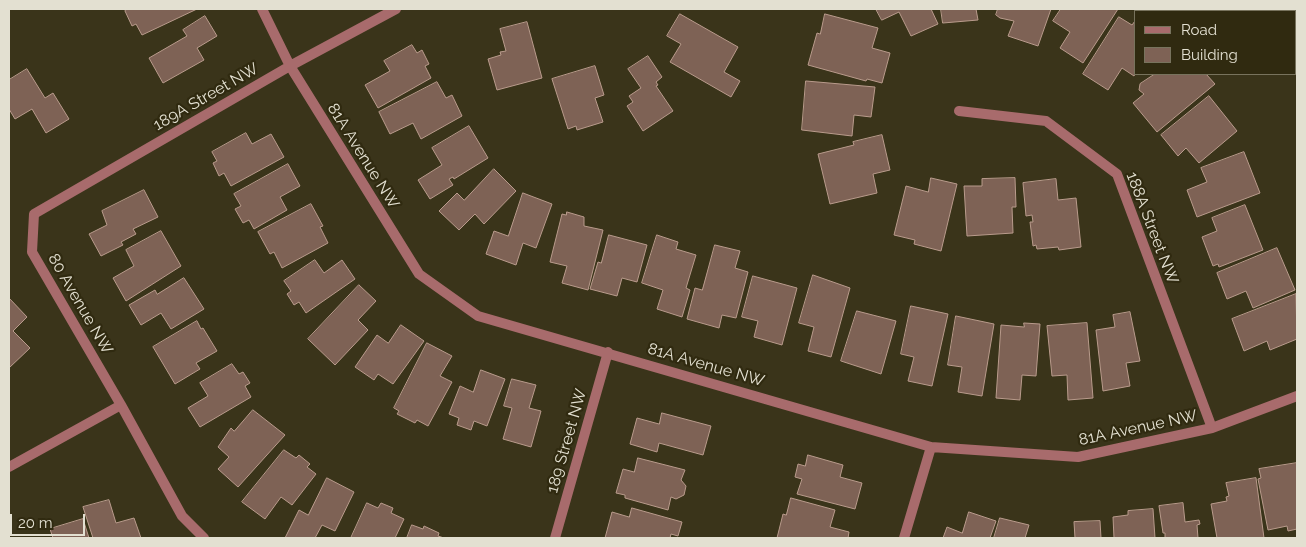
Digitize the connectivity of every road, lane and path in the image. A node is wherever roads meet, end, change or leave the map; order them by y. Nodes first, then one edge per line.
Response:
1 (262, 9) edge
2 (396, 9) edge
3 (290, 66) junction
4 (960, 112) dead end
5 (34, 214) joint
6 (608, 352) junction
7 (1297, 396) edge
8 (121, 405) junction
9 (1212, 428) junction
10 (931, 447) junction
11 (9, 467) edge
12 (204, 538) edge
13 (555, 538) edge
14 (904, 538) edge

1 - 3 street, 81A Avenue NW
2 - 3 street, 189A Street NW
3 - 5 street, 189A Street NW
3 - 6 street, 81A Avenue NW
4 - 9 street, 188A Street NW
5 - 8 street, 80 Avenue NW
6 - 10 street, 81A Avenue NW
6 - 13 street, 189 Street NW
7 - 9 street, 81A Avenue NW
8 - 11 street
8 - 12 street, 80 Avenue NW
9 - 10 street, 81A Avenue NW
10 - 14 street

